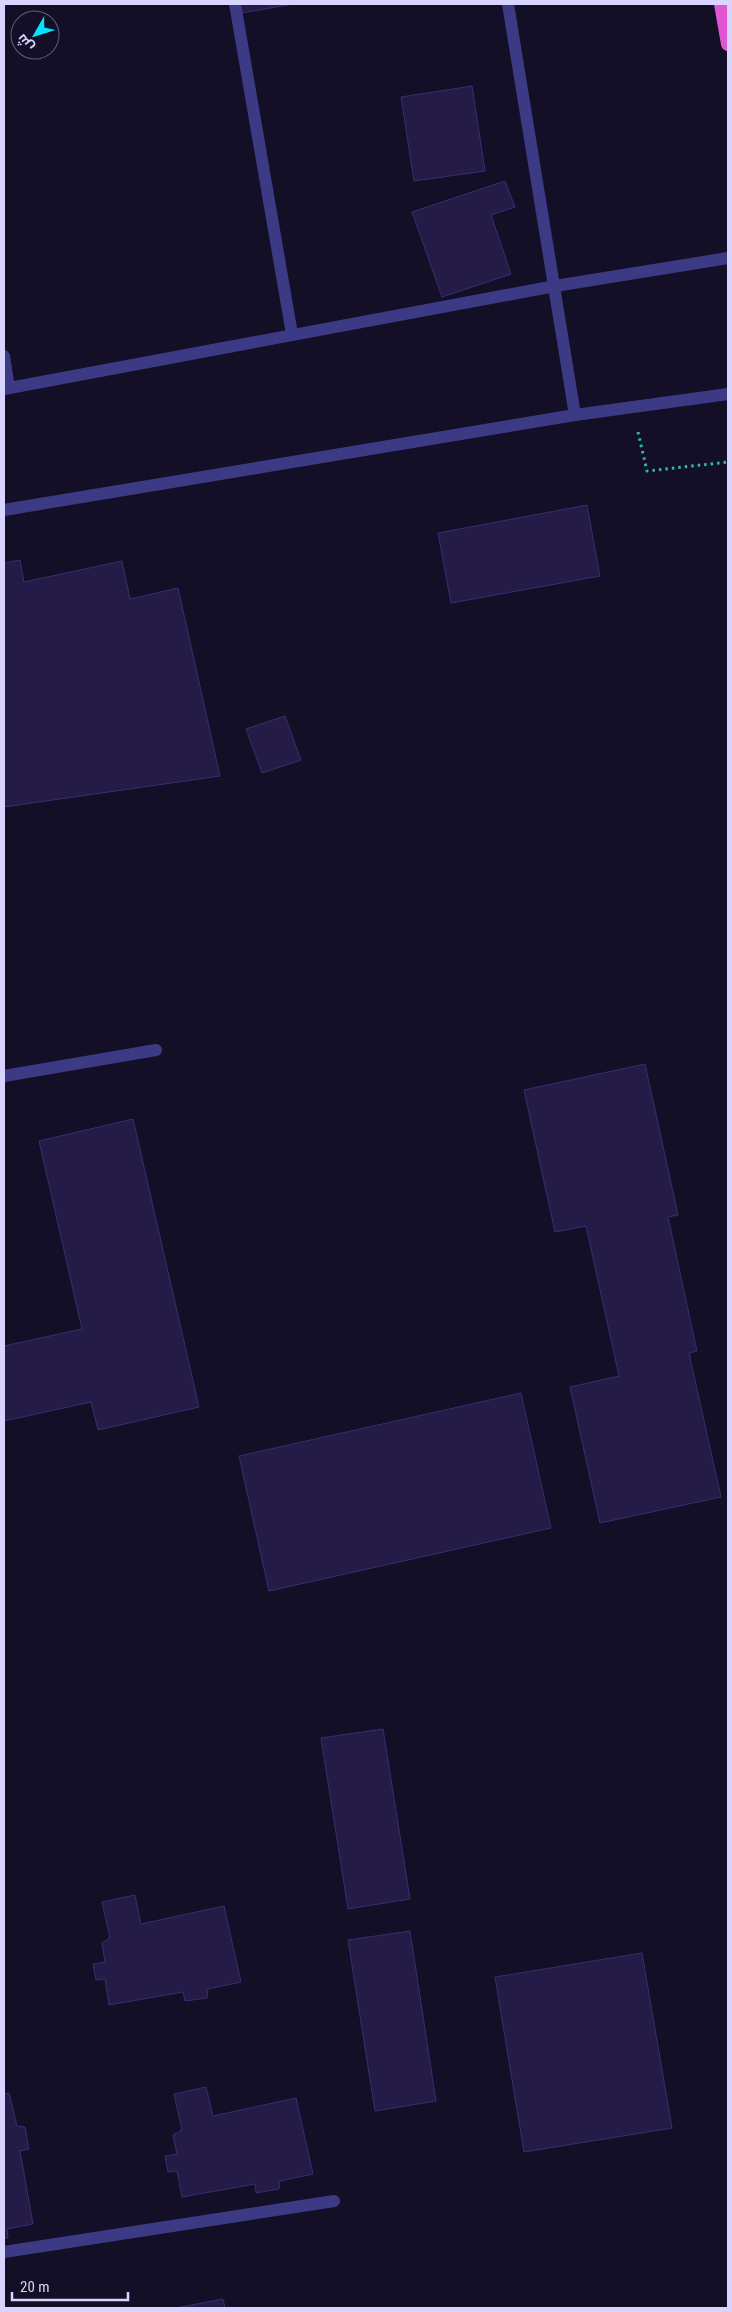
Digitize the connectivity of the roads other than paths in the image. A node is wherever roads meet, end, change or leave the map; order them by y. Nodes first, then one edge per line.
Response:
1 (234, 4) edge
2 (508, 4) edge
3 (721, 4) edge
4 (728, 44) edge
5 (728, 258) edge
6 (554, 286) junction
7 (292, 334) junction
8 (4, 356) edge
9 (6, 388) edge
10 (728, 394) edge
11 (575, 415) junction
12 (4, 510) edge
13 (156, 1050) dead end
14 (4, 1076) edge
15 (334, 2200) dead end
16 (4, 2252) edge

1 - 7 street
2 - 6 street
3 - 4 highway
5 - 6 street
6 - 7 street
6 - 11 street
7 - 9 street
8 - 9 street
10 - 11 street
11 - 12 street
13 - 14 street
15 - 16 street

